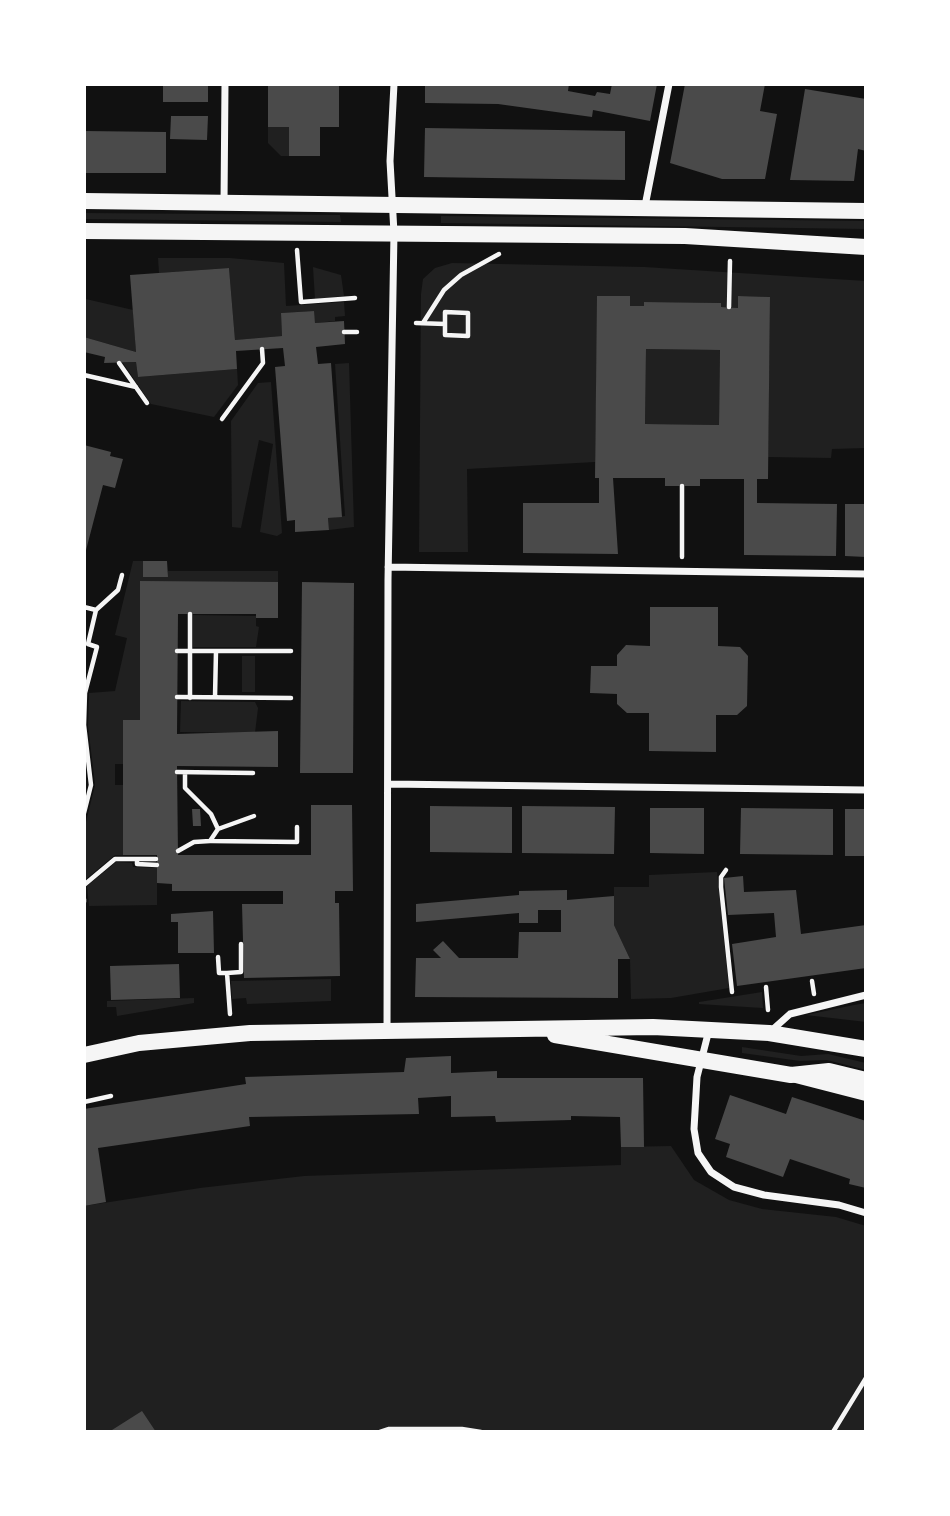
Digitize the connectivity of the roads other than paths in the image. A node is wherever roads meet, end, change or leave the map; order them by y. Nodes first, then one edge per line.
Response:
1 (225, 84) edge
2 (394, 84) edge
3 (669, 84) edge
4 (84, 201) edge
5 (223, 204) junction
6 (394, 204) junction
7 (645, 206) junction
8 (866, 211) edge
9 (84, 231) edge
10 (394, 233) junction
11 (866, 247) edge
12 (388, 568) junction
13 (866, 574) edge
14 (388, 784) junction
15 (866, 790) edge
16 (866, 995) edge
17 (387, 1029) junction
18 (527, 1029) junction
19 (709, 1029) junction
20 (769, 1033) junction
21 (864, 1050) edge
22 (84, 1055) edge
23 (701, 1058) junction
24 (791, 1075) junction
25 (866, 1080) edge
26 (866, 1094) edge
27 (866, 1213) edge

1 - 5 street
2 - 6 street
3 - 7 street
4 - 5 main road
5 - 6 main road
6 - 7 main road
6 - 10 street
7 - 8 main road
9 - 10 main road
10 - 11 main road
10 - 12 street
12 - 13 street
12 - 14 street
14 - 15 street
14 - 17 street
16 - 20 street
17 - 18 main road
17 - 22 main road
18 - 19 main road
18 - 23 main road
19 - 20 main road
19 - 23 street
20 - 21 main road
23 - 24 main road
23 - 27 street
24 - 25 main road
24 - 26 main road

